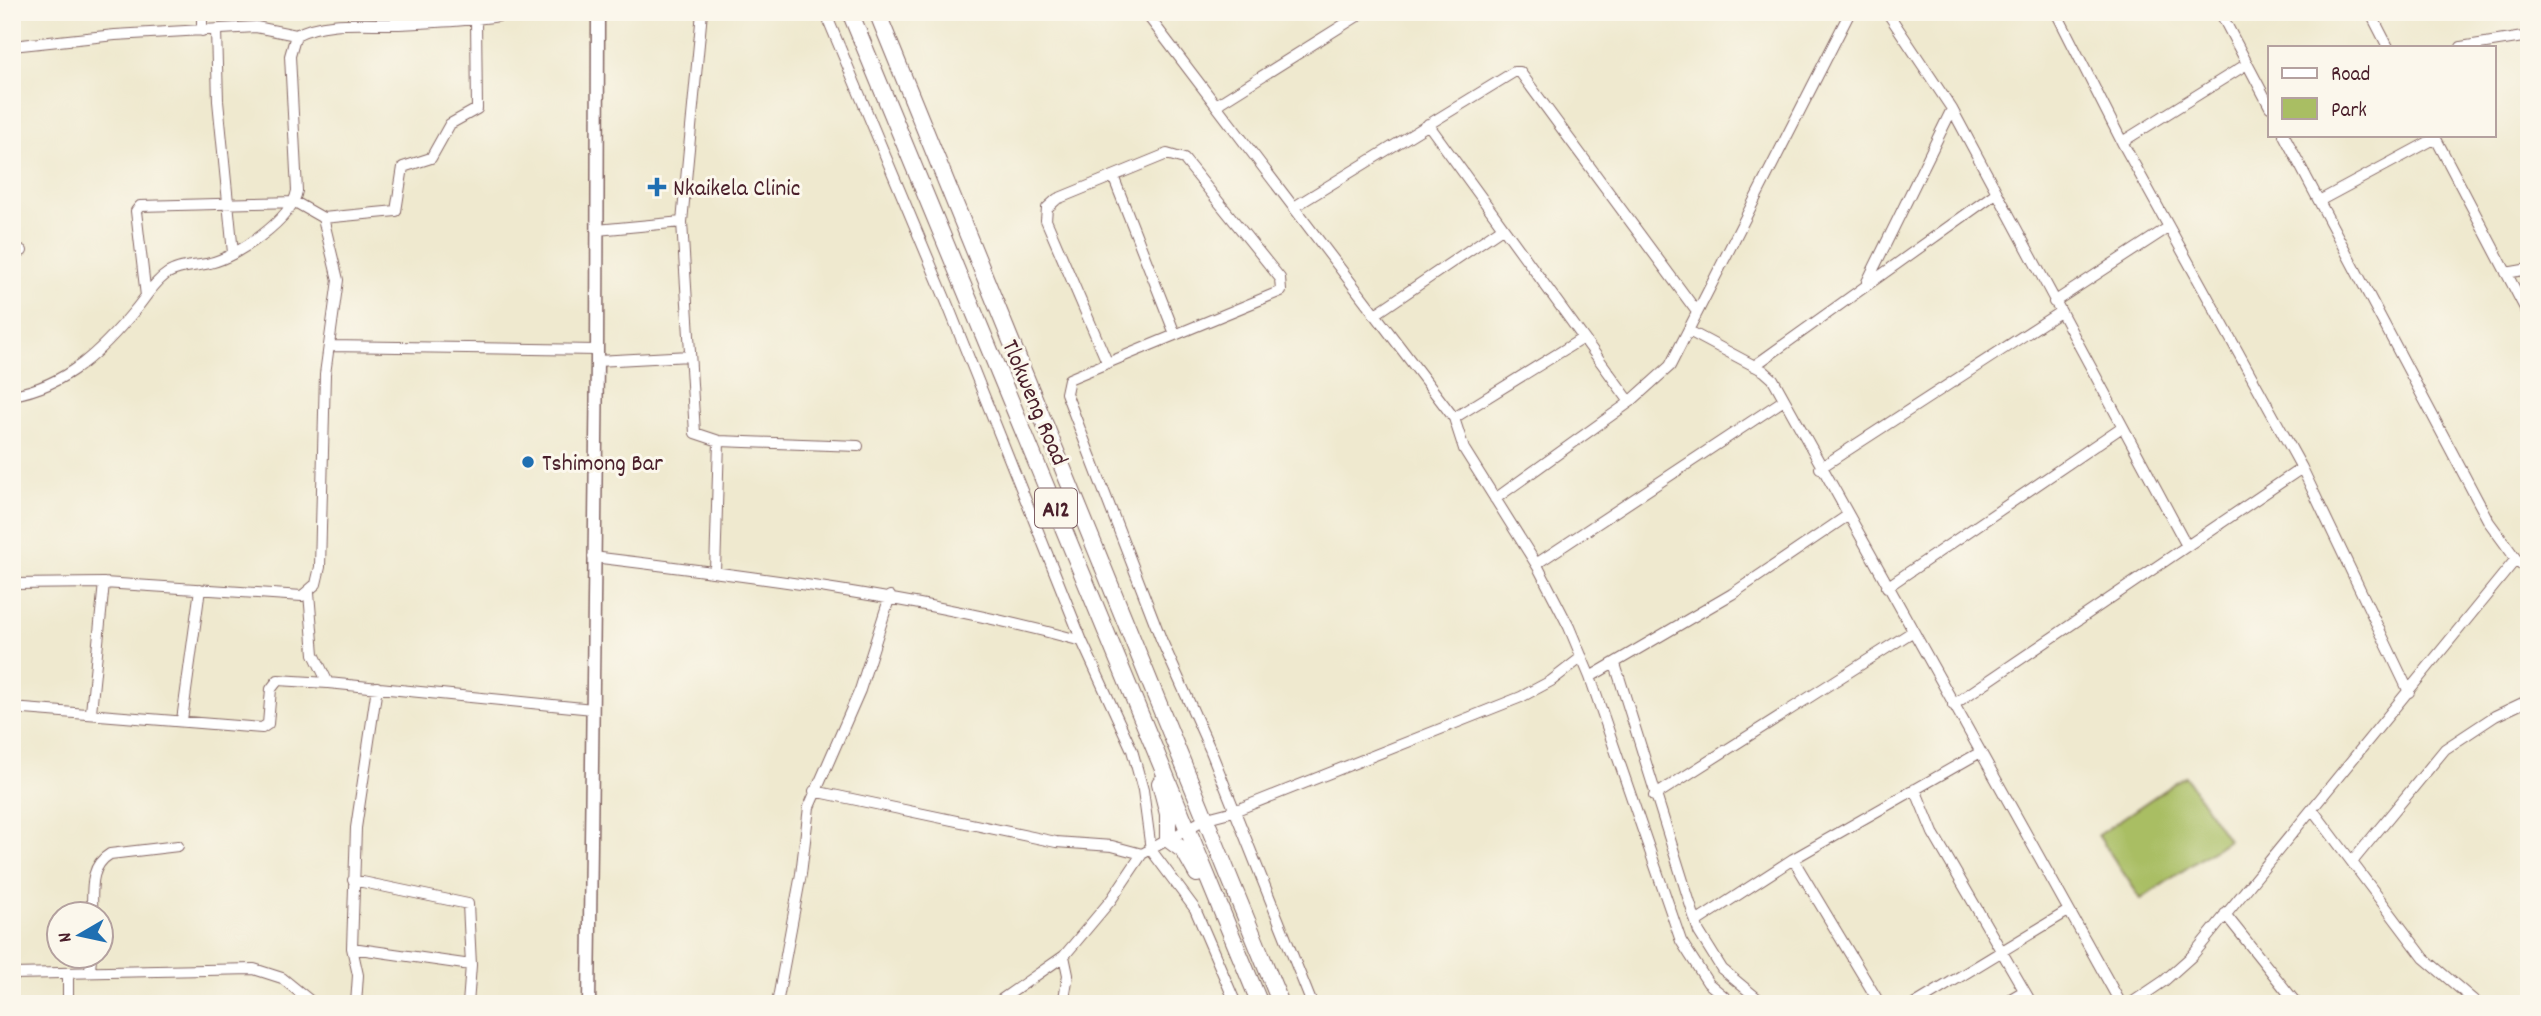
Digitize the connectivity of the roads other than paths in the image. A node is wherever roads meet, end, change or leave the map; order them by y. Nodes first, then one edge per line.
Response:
1 (202, 12) edge
2 (524, 12) edge
3 (598, 12) edge
4 (702, 12) edge
5 (825, 12) edge
6 (850, 12) edge
7 (877, 12) edge
8 (1145, 12) edge
9 (1364, 12) edge
10 (1850, 12) edge
11 (1887, 12) edge
12 (2056, 12) edge
13 (2220, 12) edge
14 (2370, 12) edge
15 (476, 20) junction
16 (216, 30) junction
17 (202, 31) junction
18 (296, 35) junction
19 (2529, 36) edge
20 (12, 46) edge
21 (2387, 46) edge
22 (2466, 46) edge
23 (2247, 64) junction
24 (2268, 103) edge
25 (1216, 105) junction
26 (1952, 110) junction
27 (1428, 124) junction
28 (2285, 136) edge
29 (2435, 136) edge
30 (2122, 142) junction
31 (1113, 176) junction
32 (1996, 193) junction
33 (2319, 201) junction
34 (295, 202) junction
35 (230, 205) junction
36 (1294, 207) junction
37 (323, 218) junction
38 (682, 222) junction
39 (2169, 227) junction
40 (1502, 228) junction
41 (597, 230) junction
42 (233, 253) junction
43 (2529, 269) edge
44 (2506, 273) junction
45 (1866, 284) junction
46 (146, 296) junction
47 (2054, 302) junction
48 (1697, 312) junction
49 (2060, 312) junction
50 (1374, 316) junction
51 (2529, 316) edge
52 (1689, 331) junction
53 (1175, 334) junction
54 (1583, 338) junction
55 (329, 346) junction
56 (597, 355) junction
57 (690, 356) junction
58 (1107, 362) junction
59 (1754, 366) junction
60 (12, 395) edge
61 (1784, 400) junction
62 (1630, 402) junction
63 (1454, 418) junction
64 (2122, 427) junction
65 (719, 441) junction
66 (858, 446) dead end
67 (1820, 468) junction
68 (2302, 468) junction
69 (1495, 499) junction
70 (1847, 516) junction
71 (2186, 547) junction
72 (593, 557) junction
73 (2516, 559) junction
74 (1536, 564) junction
75 (2529, 571) edge
76 (715, 572) junction
77 (104, 583) junction
78 (12, 584) edge
79 (1886, 587) junction
80 (200, 589) junction
81 (309, 593) junction
82 (890, 596) junction
83 (1912, 632) junction
84 (1082, 641) junction
85 (1583, 657) junction
86 (1615, 664) junction
87 (1590, 677) junction
88 (328, 683) junction
89 (377, 687) junction
90 (2409, 692) junction
91 (2529, 700) edge
92 (1953, 705) junction
93 (12, 708) edge
94 (593, 709) junction
95 (91, 712) junction
96 (182, 720) junction
97 (1154, 752) junction
98 (1979, 752) junction
99 (1915, 789) junction
100 (814, 792) junction
101 (1654, 796) junction
102 (2312, 809) junction
103 (1234, 811) junction
104 (1207, 818) junction
105 (1188, 828) junction
106 (1168, 839) junction
107 (178, 846) dead end
108 (1146, 852) junction
109 (1793, 859) junction
110 (2352, 862) junction
111 (354, 880) junction
112 (1216, 897) junction
113 (93, 900) edge
114 (2068, 911) junction
115 (2225, 914) junction
116 (1696, 922) junction
117 (352, 948) junction
118 (2001, 953) junction
119 (1064, 956) junction
120 (471, 965) junction
121 (90, 972) joint
122 (68, 973) junction
123 (12, 974) edge
124 (2024, 990) junction
125 (2463, 993) junction
126 (68, 1004) edge
127 (314, 1004) edge
128 (356, 1004) edge
129 (468, 1004) edge
130 (589, 1004) edge
131 (777, 1004) edge
132 (995, 1004) edge
133 (1063, 1004) edge
134 (1236, 1004) edge
135 (1260, 1004) edge
136 (1282, 1004) edge
137 (1312, 1004) edge
138 (1733, 1004) edge
139 (1764, 1004) edge
140 (1880, 1004) edge
141 (1915, 1004) edge
142 (2001, 1004) edge
143 (2032, 1004) edge
144 (2121, 1004) edge
145 (2130, 1004) edge
146 (2297, 1004) edge
147 (2454, 1004) edge
148 (2478, 1004) edge

1 - 17 street
2 - 15 street
3 - 41 street
4 - 38 street
5 - 84 street
6 - 97 main road, Tlokweng Road / A12
7 - 104 main road, Tlokweng Road / A12
8 - 25 street
9 - 25 street
10 - 48 street
11 - 26 street
12 - 30 street
13 - 23 street
14 - 21 street
15 - 18 street
15 - 37 street
16 - 17 street
16 - 18 street
16 - 35 street
17 - 20 street
18 - 34 street
19 - 22 street
23 - 24 street
23 - 30 street
25 - 36 street
26 - 32 street
26 - 45 street
27 - 36 street
27 - 40 street
27 - 48 street
28 - 33 street
29 - 33 street
29 - 44 street
30 - 39 street
31 - 53 street
31 - 53 street
31 - 58 street
32 - 45 street
32 - 47 street
33 - 73 street
34 - 35 street
34 - 37 street
34 - 42 street
35 - 42 street
35 - 46 street
36 - 50 street
37 - 55 street
38 - 41 street
38 - 57 street
39 - 47 street
39 - 68 street
40 - 50 street
40 - 54 street
41 - 56 street
42 - 46 street
43 - 44 street
44 - 51 street
45 - 59 street
46 - 60 street
47 - 49 street
48 - 52 street
49 - 64 street
49 - 67 street
50 - 63 street
52 - 59 street
52 - 62 street
53 - 58 street
54 - 62 street
54 - 63 street
55 - 56 street
55 - 81 street
56 - 57 street
56 - 72 street
57 - 65 street
58 - 103 street
59 - 61 street
61 - 67 street
61 - 74 street
62 - 69 street
63 - 69 street
64 - 71 street
64 - 79 street
65 - 66 street
65 - 76 street
67 - 70 street
68 - 71 street
68 - 90 street
69 - 74 street
70 - 79 street
70 - 86 street
71 - 92 street
72 - 76 street
72 - 94 street
73 - 75 street
73 - 90 street
74 - 85 street
76 - 82 street
77 - 78 street
77 - 80 street
77 - 95 street
79 - 83 street
80 - 81 street
80 - 96 street
81 - 88 street
82 - 84 street
82 - 100 street
83 - 92 street
83 - 101 street
84 - 108 street
85 - 87 street
85 - 103 street
86 - 87 street
86 - 101 street
87 - 138 street
88 - 89 street
88 - 96 street
89 - 94 street
89 - 111 street
90 - 102 street
91 - 110 street
92 - 98 street
93 - 95 street
94 - 130 street
95 - 96 street
97 - 105 main road, Tlokweng Road / A12
97 - 106 main road
98 - 99 street
98 - 114 street
99 - 109 street
99 - 118 street
100 - 108 street
100 - 131 street
101 - 116 street
102 - 110 street
102 - 115 street
103 - 104 street
103 - 137 street
104 - 105 street
104 - 136 main road, Tlokweng Road / A12
105 - 106 street
105 - 112 main road, Tlokweng Road / A12
106 - 108 street
106 - 112 main road
107 - 113 street
108 - 119 street
108 - 134 street
109 - 116 street
109 - 140 street
110 - 125 street
111 - 117 street
111 - 120 street
112 - 135 main road, Tlokweng Road / A12
114 - 118 street
114 - 144 street
115 - 145 street
115 - 146 street
116 - 139 street
117 - 120 street
117 - 128 street
118 - 124 street
118 - 141 street
119 - 132 street
119 - 133 street
120 - 129 street
121 - 122 street
121 - 127 street
122 - 123 street
122 - 126 street
124 - 142 street
124 - 143 street
125 - 147 street
125 - 148 street

